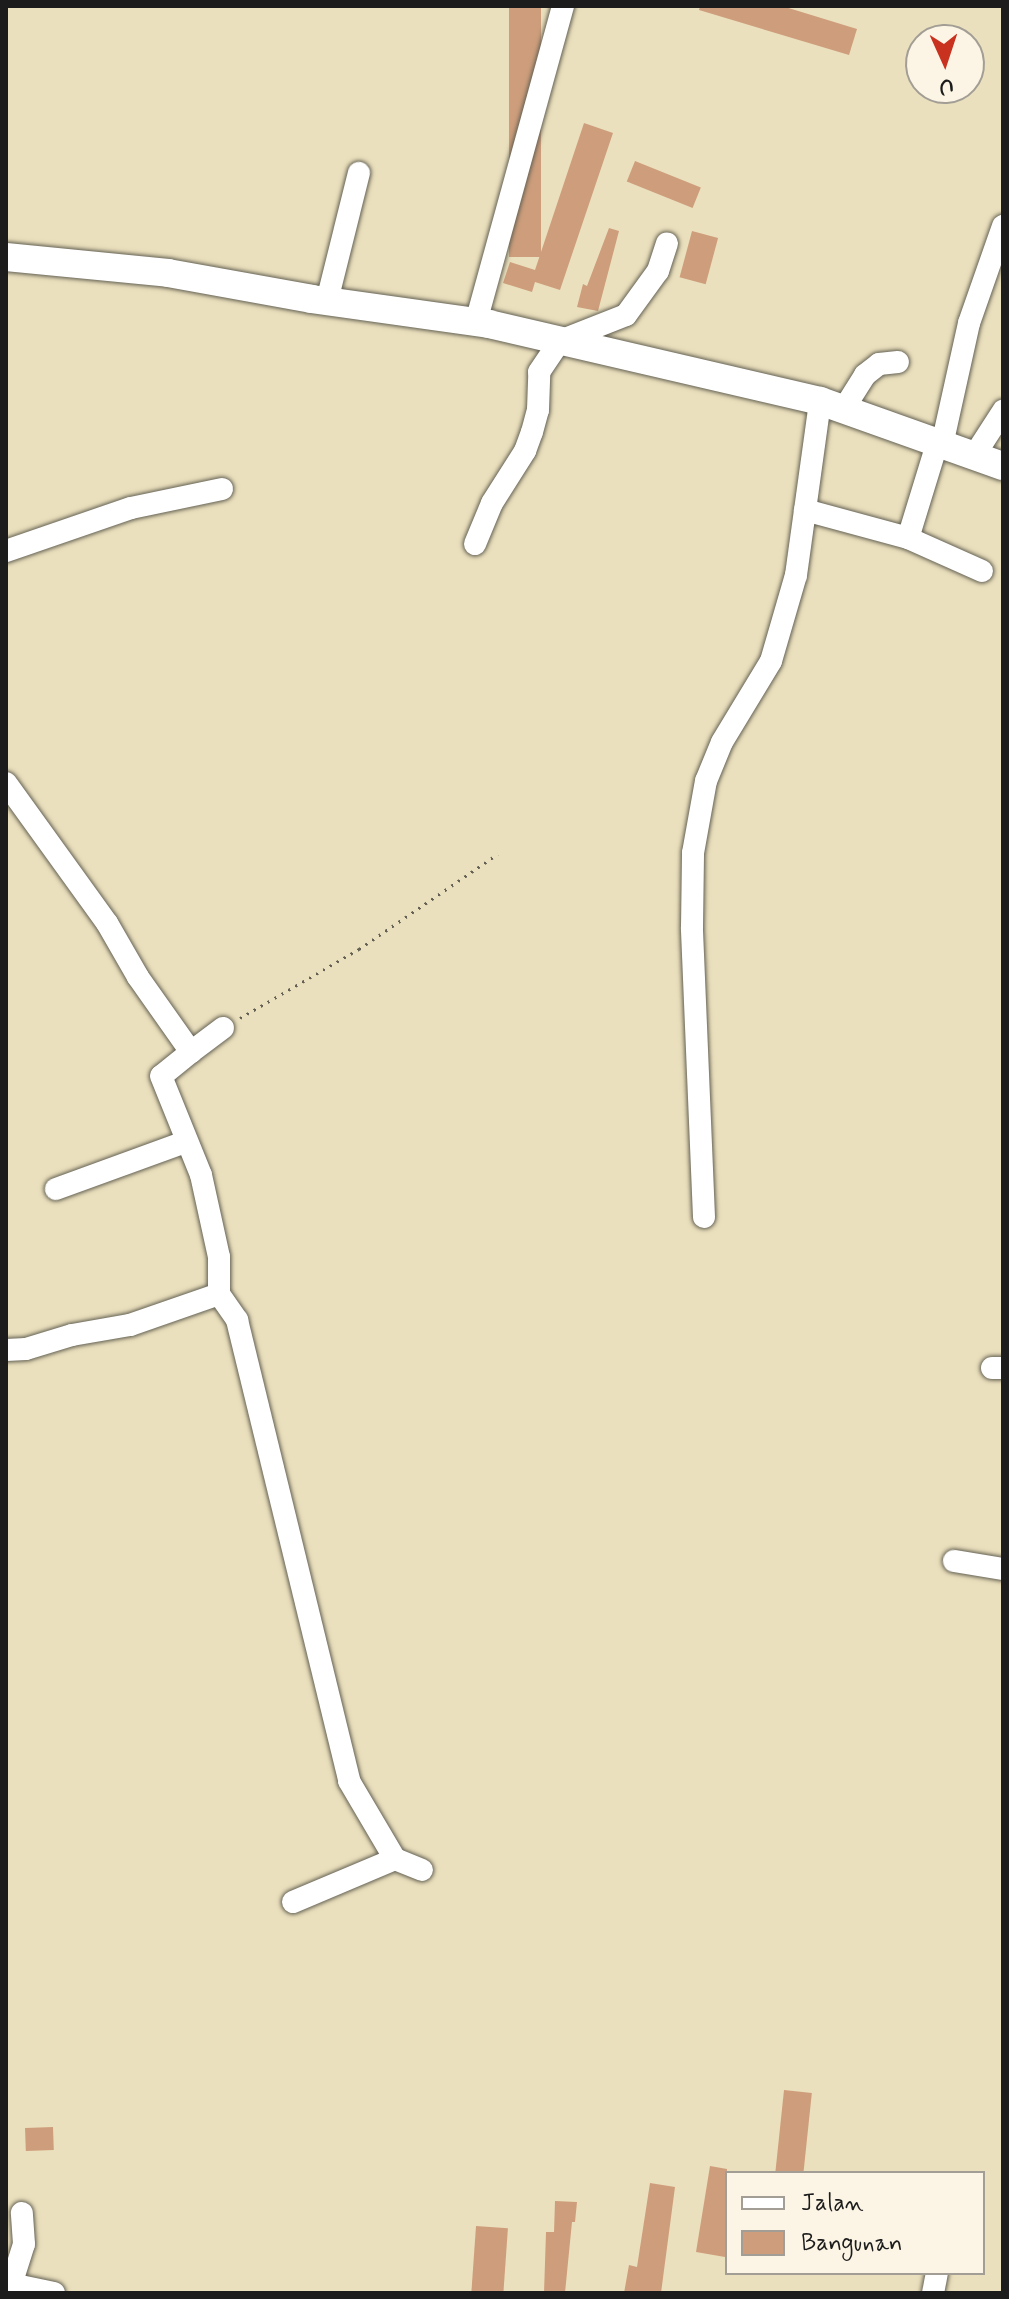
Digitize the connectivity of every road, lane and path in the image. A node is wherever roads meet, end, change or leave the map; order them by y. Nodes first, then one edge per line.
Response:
1 (563, 6) edge
2 (359, 173) dead end
3 (1003, 226) edge
4 (667, 243) dead end
5 (6, 257) edge
6 (327, 301) junction
7 (476, 322) junction
8 (560, 341) junction
9 (898, 362) dead end
10 (832, 406) junction
11 (1003, 411) edge
12 (939, 444) junction
13 (974, 456) junction
14 (1003, 466) edge
15 (222, 489) dead end
16 (805, 510) junction
17 (908, 538) junction
18 (475, 544) dead end
19 (6, 551) edge
20 (982, 571) dead end
21 (6, 783) edge
22 (498, 854) dead end
23 (223, 1028) joint
24 (191, 1052) junction
25 (185, 1142) junction
26 (56, 1189) dead end
27 (704, 1217) dead end
28 (219, 1294) junction
29 (6, 1350) edge
30 (954, 1561) dead end
31 (1003, 1569) edge
32 (395, 1859) junction
33 (422, 1870) dead end
34 (293, 1902) dead end
35 (22, 2213) dead end
36 (8, 2284) edge
37 (54, 2293) edge

1 - 7 street
2 - 6 street
3 - 12 street
4 - 8 street
5 - 6 street
6 - 7 street
7 - 8 street
8 - 10 street
8 - 18 street
9 - 10 street
10 - 12 street
10 - 16 street
11 - 13 street
12 - 13 street
12 - 17 street
13 - 14 street
15 - 19 street
16 - 17 street
16 - 27 street
17 - 20 street
21 - 24 street
22 - 23 path
23 - 24 street
24 - 25 street
25 - 26 street
25 - 28 street
28 - 29 street
28 - 32 street
30 - 31 street
32 - 33 street
32 - 34 street
35 - 36 street
36 - 37 street

